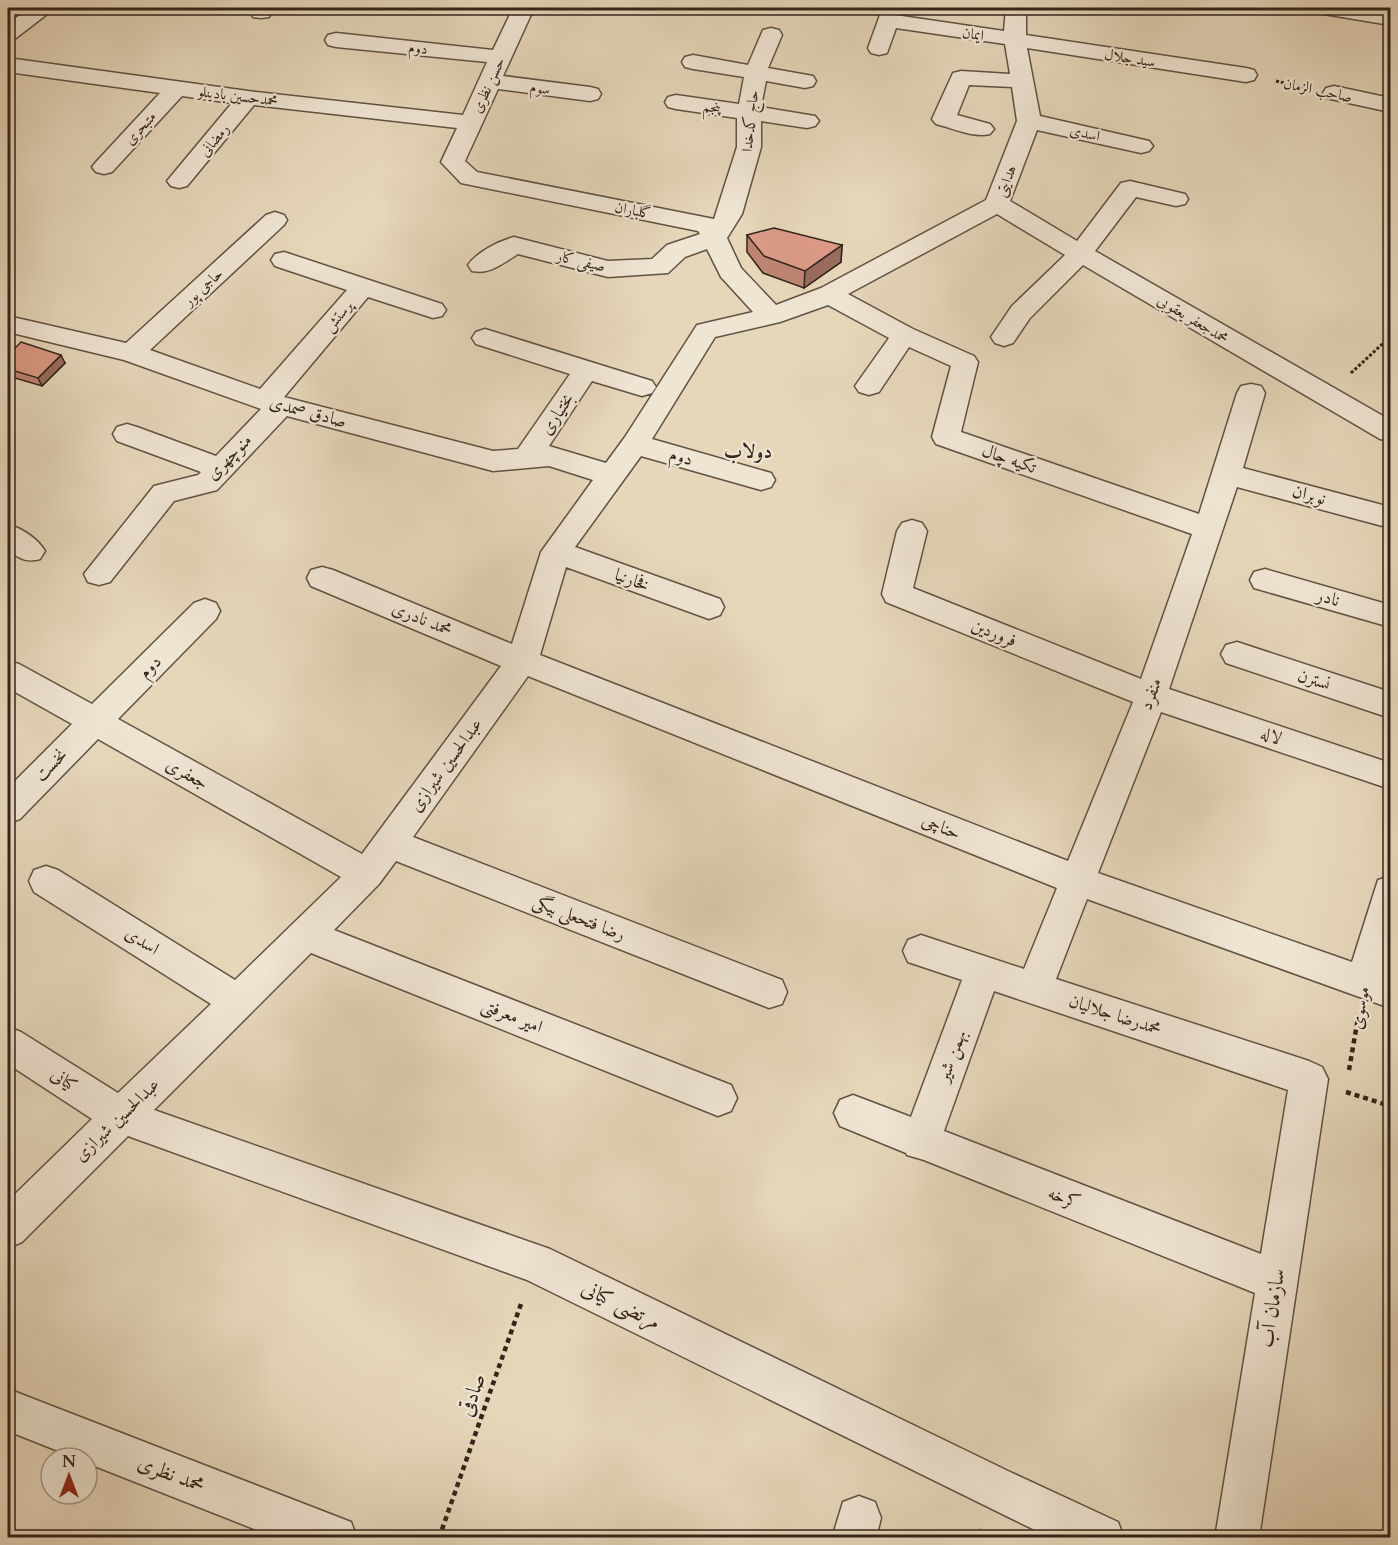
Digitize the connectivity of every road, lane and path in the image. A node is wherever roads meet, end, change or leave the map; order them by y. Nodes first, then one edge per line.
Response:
1 (44, 8) edge
2 (523, 8) edge
3 (1016, 8) edge
4 (1324, 8) edge
5 (1390, 19) edge
6 (8, 33) edge
7 (771, 35) dead end
8 (336, 40) dead end
9 (1015, 40) junction
10 (879, 48) dead end
11 (501, 57) junction
12 (693, 62) dead end
13 (8, 65) edge
14 (756, 71) junction
15 (1246, 75) joint
16 (490, 81) junction
17 (805, 81) dead end
18 (1021, 81) junction
19 (176, 89) junction
20 (1334, 93) joint
21 (590, 94) dead end
22 (248, 98) junction
23 (676, 102) dead end
24 (1390, 105) edge
25 (749, 112) junction
26 (807, 121) dead end
27 (1029, 121) junction
28 (470, 123) junction
29 (982, 129) dead end
30 (1141, 146) dead end
31 (453, 162) joint
32 (104, 167) dead end
33 (179, 181) dead end
34 (1176, 199) dead end
35 (997, 204) junction
36 (275, 220) dead end
37 (714, 238) junction
38 (1081, 253) junction
39 (284, 260) dead end
40 (481, 266) dead end
41 (363, 287) junction
42 (830, 294) junction
43 (433, 310) dead end
44 (771, 316) junction
45 (9, 328) edge
46 (904, 335) junction
47 (1004, 337) dead end
48 (1390, 337) edge
49 (485, 338) dead end
50 (131, 354) junction
51 (586, 370) junction
52 (869, 386) dead end
53 (642, 387) dead end
54 (1251, 393) dead end
55 (1325, 396) junction
56 (273, 403) junction
57 (1390, 432) edge
58 (127, 434) dead end
59 (635, 444) junction
60 (527, 458) junction
61 (219, 468) junction
62 (1227, 474) junction
63 (613, 476) junction
64 (761, 480) dead end
65 (1390, 517) edge
66 (1208, 528) junction
67 (912, 531) dead end
68 (556, 552) junction
69 (99, 574) dead end
70 (322, 578) dead end
71 (1266, 580) dead end
72 (709, 607) dead end
73 (205, 611) dead end
74 (1390, 616) edge
75 (1237, 654) dead end
76 (522, 661) junction
77 (8, 673) edge
78 (1151, 696) junction
79 (1390, 705) edge
80 (94, 722) junction
81 (1390, 776) edge
82 (8, 809) edge
83 (389, 843) junction
84 (367, 874) junction
85 (46, 880) dead end
86 (1076, 880) junction
87 (1389, 907) edge
88 (306, 935) junction
89 (921, 951) dead end
90 (983, 971) junction
91 (1377, 987) edge
92 (1034, 989) junction
93 (770, 992) dead end
94 (238, 1001) junction
95 (8, 1044) edge
96 (1327, 1085) junction
97 (718, 1098) dead end
98 (853, 1113) dead end
99 (121, 1116) junction
100 (921, 1142) junction
101 (8, 1228) edge
102 (536, 1263) junction
103 (1277, 1281) junction
104 (8, 1410) edge
105 (335, 1538) edge
106 (439, 1538) edge
107 (1102, 1538) edge
108 (1237, 1538) edge

1 - 6 street
2 - 11 street, حسن نظری
3 - 9 street
4 - 5 street
7 - 14 street, حاج کدخدا
8 - 11 street, دوم
9 - 10 street, ایمان
9 - 15 street, سید جلال
9 - 18 street
11 - 16 street, حسن نظری
12 - 14 street
13 - 19 street, محمدحسین بادینلو
14 - 17 street
14 - 25 street, حاج کدخدا
15 - 20 path, صاحب الزمان
16 - 21 street, سوم
16 - 28 street, حسن نظری
18 - 27 street
18 - 29 street
19 - 22 street, محمدحسین بادینلو
19 - 32 street, متبحری
20 - 24 street, صاحب الزمان
22 - 28 street, محمدحسین بادینلو
22 - 33 street, رمضانی
23 - 25 street, پنجم
25 - 26 street
25 - 37 street, حاج کدخدا
27 - 30 street, اسدی
27 - 35 street, هدایتی
28 - 31 street, حسن نظری
31 - 37 street, گلباران
34 - 38 street
35 - 38 street, محمدجعفر یعقوبی
35 - 42 street, هدایتی
36 - 50 street, حاجی پور
37 - 40 street, صیفی کار
37 - 44 street, گلباران
38 - 47 street
38 - 55 street, محمدجعفر یعقوبی
39 - 41 street
41 - 43 street, پرستش
41 - 56 street, پرستش
42 - 44 street, عبدالحسین شیرازی
42 - 46 street, تکیه چال
44 - 59 street, عبدالحسین شیرازی
45 - 50 street, صادق صمدی
46 - 52 street
46 - 66 street, تکیه چال
48 - 55 path
49 - 51 street, بختیاری
50 - 56 street, صادق صمدی
51 - 53 street, بختیاری
51 - 60 street, بختیاری
54 - 62 street, منفرد
55 - 57 street, محمدجعفر یعقوبی
56 - 60 street, صادق صمدی
56 - 61 street, منوچهری
58 - 61 street
59 - 63 street, عبدالحسین شیرازی
59 - 64 street, دوم
60 - 63 street, صادق صمدی
61 - 69 street, منوچهری
62 - 65 street, نوبران
62 - 66 street, منفرد
63 - 68 street, عبدالحسین شیرازی
66 - 78 street, منفرد
67 - 78 street, فروردین
68 - 72 street, فخارنیا
68 - 76 street, عبدالحسین شیرازی
70 - 76 street, محمد نادری
71 - 74 street, نادر
73 - 80 street, دوم
75 - 79 street, نسترن
76 - 83 street, عبدالحسین شیرازی
76 - 86 street, حناچی
77 - 80 street, جعفری
78 - 81 street, لاله
78 - 86 street, منفرد
80 - 82 street, نخست
80 - 84 street, جعفری
83 - 84 street, عبدالحسین شیرازی
83 - 93 street, رضا فتحعلی بیگی
84 - 88 street, عبدالحسین شیرازی
85 - 94 street, اسدی
86 - 91 street, حناچی
86 - 92 street, منفرد
87 - 91 street, موسوی
88 - 94 street, عبدالحسین شیرازی
88 - 97 street, امیر معرفتی
89 - 90 street, محمدرضا جلالیان
90 - 92 street, محمدرضا جلالیان
90 - 100 street, بهمن شیر
91 - 96 path, موسوی
92 - 96 street, محمدرضا جلالیان
94 - 99 street, عبدالحسین شیرازی
95 - 99 street, کیانی
96 - 103 street, سازمان آب
98 - 100 street, کرخه
99 - 101 street, عبدالحسین شیرازی
99 - 102 street, مرتضی کیانی
100 - 103 street, کرخه
102 - 106 path, صادقی
102 - 107 street, مرتضی کیانی
103 - 108 street, سازمان آب
104 - 105 street, محمد نظری

